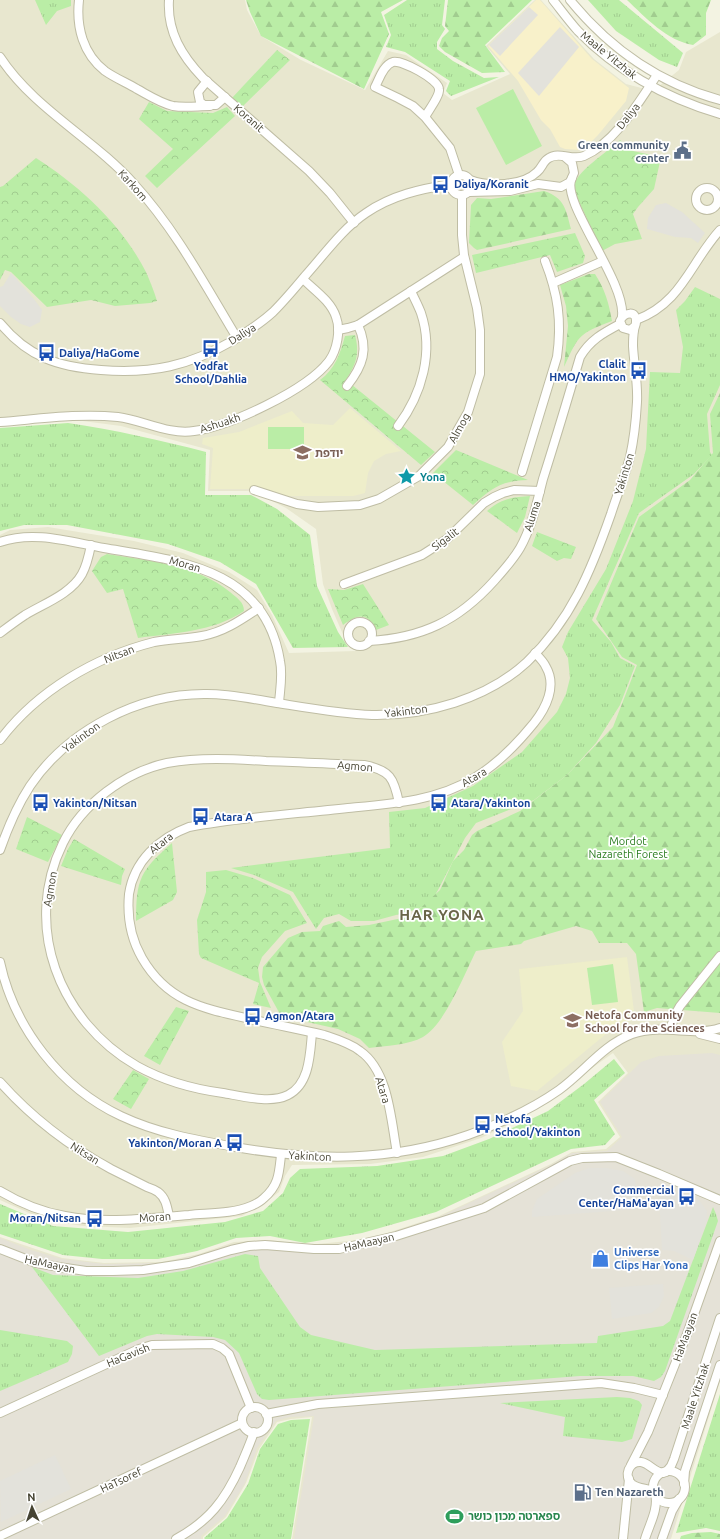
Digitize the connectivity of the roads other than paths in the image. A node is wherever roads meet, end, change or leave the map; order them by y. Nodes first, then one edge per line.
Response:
1 (79, 0) edge
2 (169, 0) edge
3 (553, 0) edge
4 (570, 0) edge
5 (0, 57) edge
6 (657, 75) junction
7 (207, 81) junction
8 (650, 86) junction
9 (198, 92) junction
10 (226, 97) junction
11 (720, 100) edge
12 (179, 106) junction
13 (210, 106) junction
14 (720, 114) edge
15 (425, 117) junction
16 (592, 151) junction
17 (564, 156) junction
18 (542, 165) junction
19 (459, 175) junction
20 (573, 175) junction
21 (470, 180) junction
22 (451, 184) junction
23 (554, 187) junction
24 (465, 194) junction
25 (575, 206) junction
26 (354, 223) junction
27 (720, 230) edge
28 (464, 257) junction
29 (545, 261) dead end
30 (603, 261) junction
31 (302, 279) junction
32 (553, 283) junction
33 (411, 291) junction
34 (628, 322) junction
35 (0, 323) edge
36 (358, 325) junction
37 (338, 330) junction
38 (237, 338) junction
39 (347, 386) dead end
40 (0, 422) edge
41 (398, 426) dead end
42 (522, 472) dead end
43 (254, 490) dead end
44 (540, 491) junction
45 (0, 542) edge
46 (91, 545) junction
47 (344, 584) dead end
48 (259, 608) junction
49 (0, 633) edge
50 (369, 641) dead end
51 (535, 653) junction
52 (279, 703) junction
53 (0, 740) edge
54 (399, 802) junction
55 (0, 847) edge
56 (720, 956) edge
57 (0, 962) edge
58 (720, 1028) edge
59 (672, 1029) junction
60 (312, 1033) junction
61 (720, 1039) edge
62 (0, 1082) edge
63 (397, 1153) junction
64 (281, 1154) junction
65 (0, 1191) edge
66 (720, 1200) edge
67 (169, 1216) junction
68 (720, 1241) edge
69 (0, 1249) edge
70 (720, 1318) edge
71 (720, 1365) edge
72 (663, 1394) junction
73 (251, 1408) junction
74 (0, 1413) edge
75 (266, 1414) junction
76 (242, 1423) junction
77 (254, 1432) junction
78 (648, 1432) junction
79 (648, 1464) junction
80 (631, 1465) junction
81 (664, 1472) junction
82 (629, 1479) junction
83 (684, 1484) junction
84 (639, 1487) junction
85 (654, 1492) junction
86 (626, 1499) junction
87 (679, 1499) junction
88 (0, 1536) edge
89 (176, 1539) edge
90 (623, 1539) edge
91 (645, 1539) edge
92 (662, 1539) edge

1 - 12 street
2 - 7 street, Koranit
3 - 8 street, Maale Yitzhak
4 - 6 street, Maale Yitzhak
5 - 38 street, Karkom
6 - 8 street, Daliya
6 - 11 street, Maale Yitzhak
7 - 9 street
7 - 10 street, Koranit
8 - 14 street, Maale Yitzhak
8 - 16 street, Daliya
9 - 12 street
9 - 13 street
10 - 13 street
10 - 26 street, Koranit
12 - 13 street
15 - 15 street
15 - 19 street
16 - 17 street, Daliya
16 - 20 street, Daliya
17 - 18 street
17 - 20 street
18 - 21 street
18 - 23 street
19 - 21 street
19 - 22 street
20 - 23 street
20 - 25 street
21 - 24 street
22 - 24 street
22 - 26 street, Daliya
23 - 24 street
23 - 25 street
24 - 28 street, Almog
25 - 30 street
26 - 31 street, Daliya
27 - 34 street, Aluma
28 - 33 street
28 - 43 street, Almog
29 - 32 street
30 - 32 street
30 - 34 street
31 - 37 street, Ashuakh
31 - 38 street, Daliya
32 - 42 street
33 - 36 street
33 - 41 street
34 - 44 street, Aluma
34 - 51 street, Yakinton
35 - 38 street, Daliya
36 - 37 street
36 - 39 street
37 - 40 street, Ashuakh
44 - 47 street, Sigalit
44 - 50 street, Aluma
45 - 46 street, Moran
46 - 48 street, Moran
46 - 49 street
48 - 52 street, Moran
48 - 53 street, Nitsan
51 - 52 street, Yakinton
51 - 54 street, Atara
52 - 55 street, Yakinton
54 - 60 street, Atara
54 - 60 street, Agmon
56 - 59 street
57 - 64 street, Yakinton
58 - 59 street, Yakinton
59 - 61 street, Yakinton
59 - 63 street, Yakinton
60 - 63 street, Atara
62 - 67 street, Nitsan
63 - 64 street, Yakinton
64 - 67 street, Moran
65 - 67 street, Moran
66 - 69 street, HaMaayan
68 - 72 street, HaMaayan
70 - 81 street, Maale Yitzhak
71 - 83 street, Maale Yitzhak
72 - 75 street
72 - 78 street, HaMaayan
73 - 74 street, HaGavish
73 - 75 street
73 - 76 street
75 - 77 street
76 - 77 street
76 - 88 street, HaTsoref
77 - 89 street
78 - 79 street, HaMaayan
78 - 80 street, HaMaayan
79 - 80 street
79 - 81 street
80 - 82 street, HaMaayan
81 - 83 street
81 - 85 street
82 - 84 street
82 - 86 street
83 - 87 street
84 - 85 street
84 - 86 street
85 - 87 street
85 - 91 street
86 - 90 street
87 - 92 street

